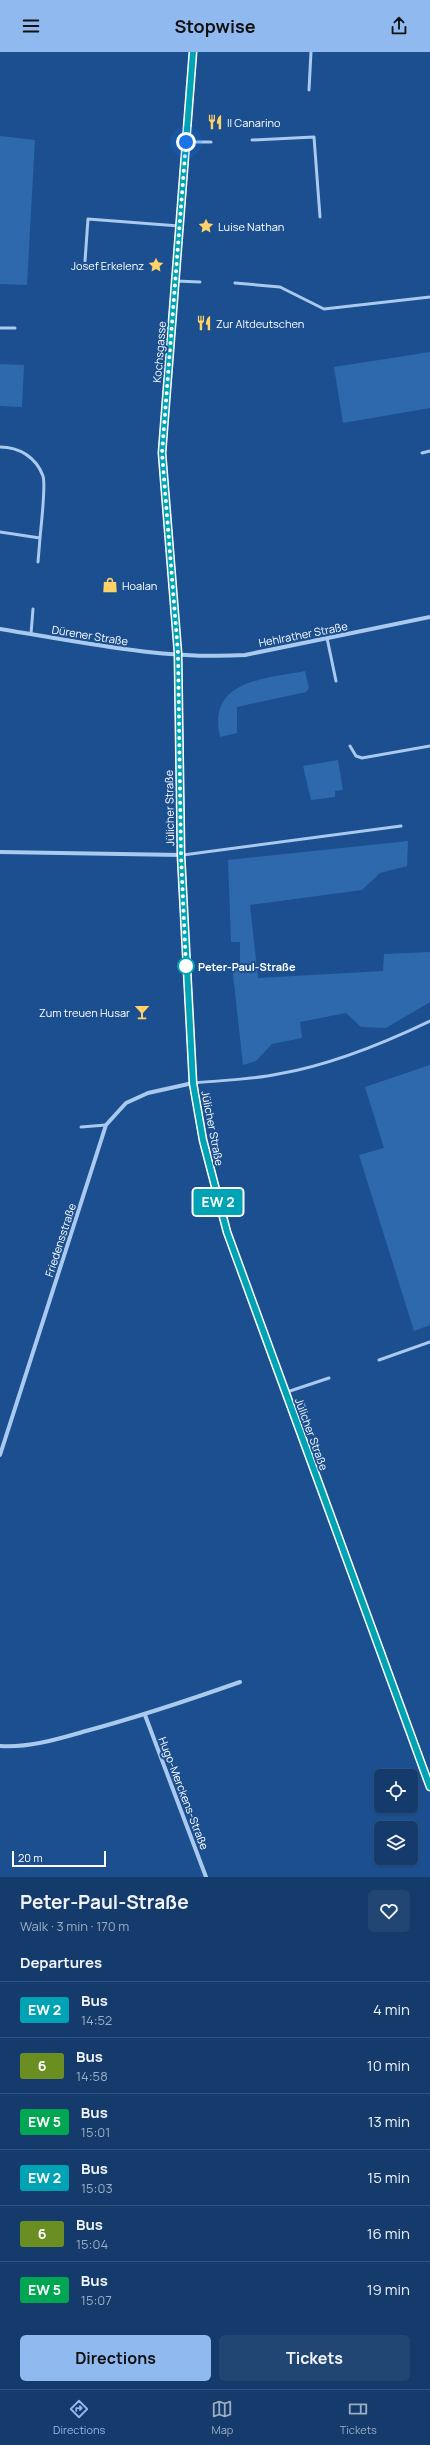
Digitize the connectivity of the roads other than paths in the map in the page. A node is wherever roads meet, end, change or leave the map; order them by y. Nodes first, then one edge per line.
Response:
1 (193, 52) edge
2 (311, 52) edge
3 (309, 90) dead end
4 (252, 140) dead end
5 (186, 142) junction
6 (212, 142) dead end
7 (320, 217) dead end
8 (179, 226) junction
9 (85, 261) dead end
10 (176, 282) junction
11 (200, 282) dead end
12 (235, 283) dead end
13 (430, 297) edge
14 (0, 328) edge
15 (15, 328) dead end
16 (0, 447) edge
17 (430, 452) edge
18 (422, 453) dead end
19 (0, 532) edge
20 (40, 538) junction
21 (38, 562) dead end
22 (33, 609) dead end
23 (430, 617) edge
24 (0, 629) edge
25 (31, 634) junction
26 (327, 638) junction
27 (178, 653) junction
28 (336, 681) dead end
29 (350, 746) dead end
30 (430, 746) edge
31 (402, 826) dead end
32 (0, 852) edge
33 (181, 855) junction
34 (430, 1022) edge
35 (193, 1083) junction
36 (106, 1125) junction
37 (81, 1126) dead end
38 (430, 1342) edge
39 (379, 1360) dead end
40 (329, 1378) dead end
41 (285, 1392) junction
42 (0, 1455) edge
43 (240, 1682) dead end
44 (145, 1715) junction
45 (0, 1746) edge
46 (427, 1773) edge
47 (430, 1787) edge
48 (206, 1877) edge

1 - 5 street, Kochsgasse
2 - 3 lane
4 - 7 lane
5 - 6 lane
5 - 8 street, Kochsgasse
8 - 9 lane
8 - 10 street, Kochsgasse
10 - 11 lane
10 - 27 street, Kochsgasse
12 - 13 lane
14 - 15 lane
16 - 20 lane
17 - 18 lane
19 - 20 lane
20 - 21 lane
22 - 25 lane
23 - 26 street, Hehlrather Straße
24 - 25 street, Dürener Straße
25 - 27 street, Dürener Straße
26 - 27 street, Hehlrather Straße
26 - 28 lane
27 - 33 street, Jülicher Straße
29 - 30 lane
31 - 33 lane
32 - 33 street
33 - 35 street, Jülicher Straße
34 - 35 lane, Jülicher Straße
35 - 36 street, Friedensstraße
35 - 41 street, Jülicher Straße
36 - 37 lane
36 - 42 street, Friedensstraße
38 - 39 lane
40 - 41 lane
41 - 46 street, Jülicher Straße
43 - 44 street
44 - 45 street
44 - 48 street, Hugo-Merckens-Straße
46 - 47 street, Jülicher Straße

